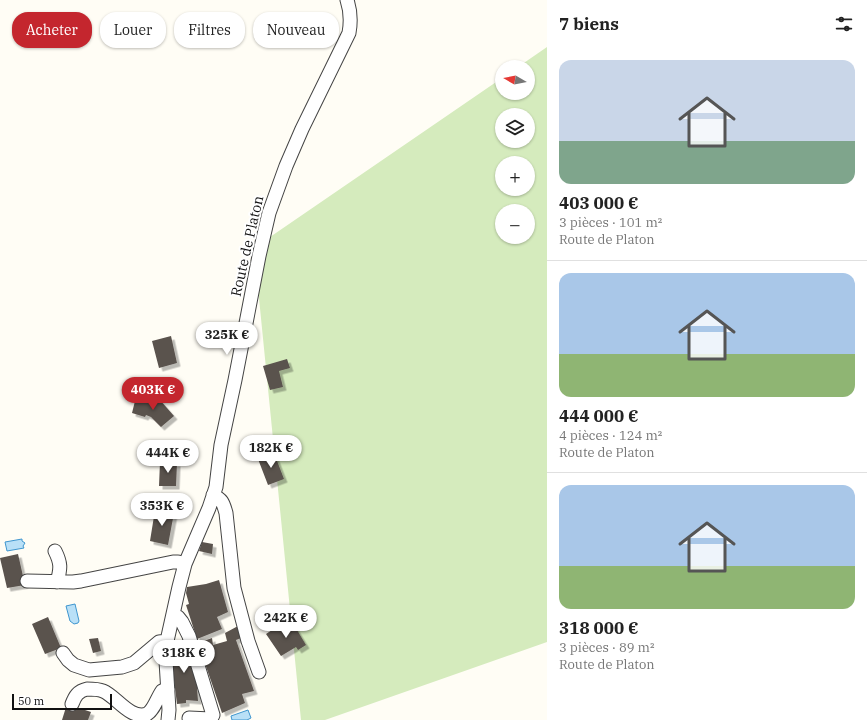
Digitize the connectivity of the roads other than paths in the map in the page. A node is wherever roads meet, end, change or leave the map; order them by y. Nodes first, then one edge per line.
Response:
1 (347, 0) edge
2 (213, 496) junction
3 (55, 551) dead end
4 (186, 564) junction
5 (27, 580) dead end
6 (57, 582) junction
7 (173, 615) junction
8 (167, 641) junction
9 (64, 653) dead end
10 (259, 672) dead end
11 (168, 690) junction
12 (72, 704) dead end
13 (189, 718) dead end
14 (168, 720) edge

1 - 2 street, Route de Platon
2 - 4 street, Route de Platon
2 - 10 street
3 - 6 street
4 - 6 street
4 - 7 street, Route de Platon
5 - 6 street
7 - 8 street, Route de Platon
7 - 13 street
8 - 9 street
8 - 11 street, Route de Platon
11 - 12 street
11 - 14 street, Route de Platon

